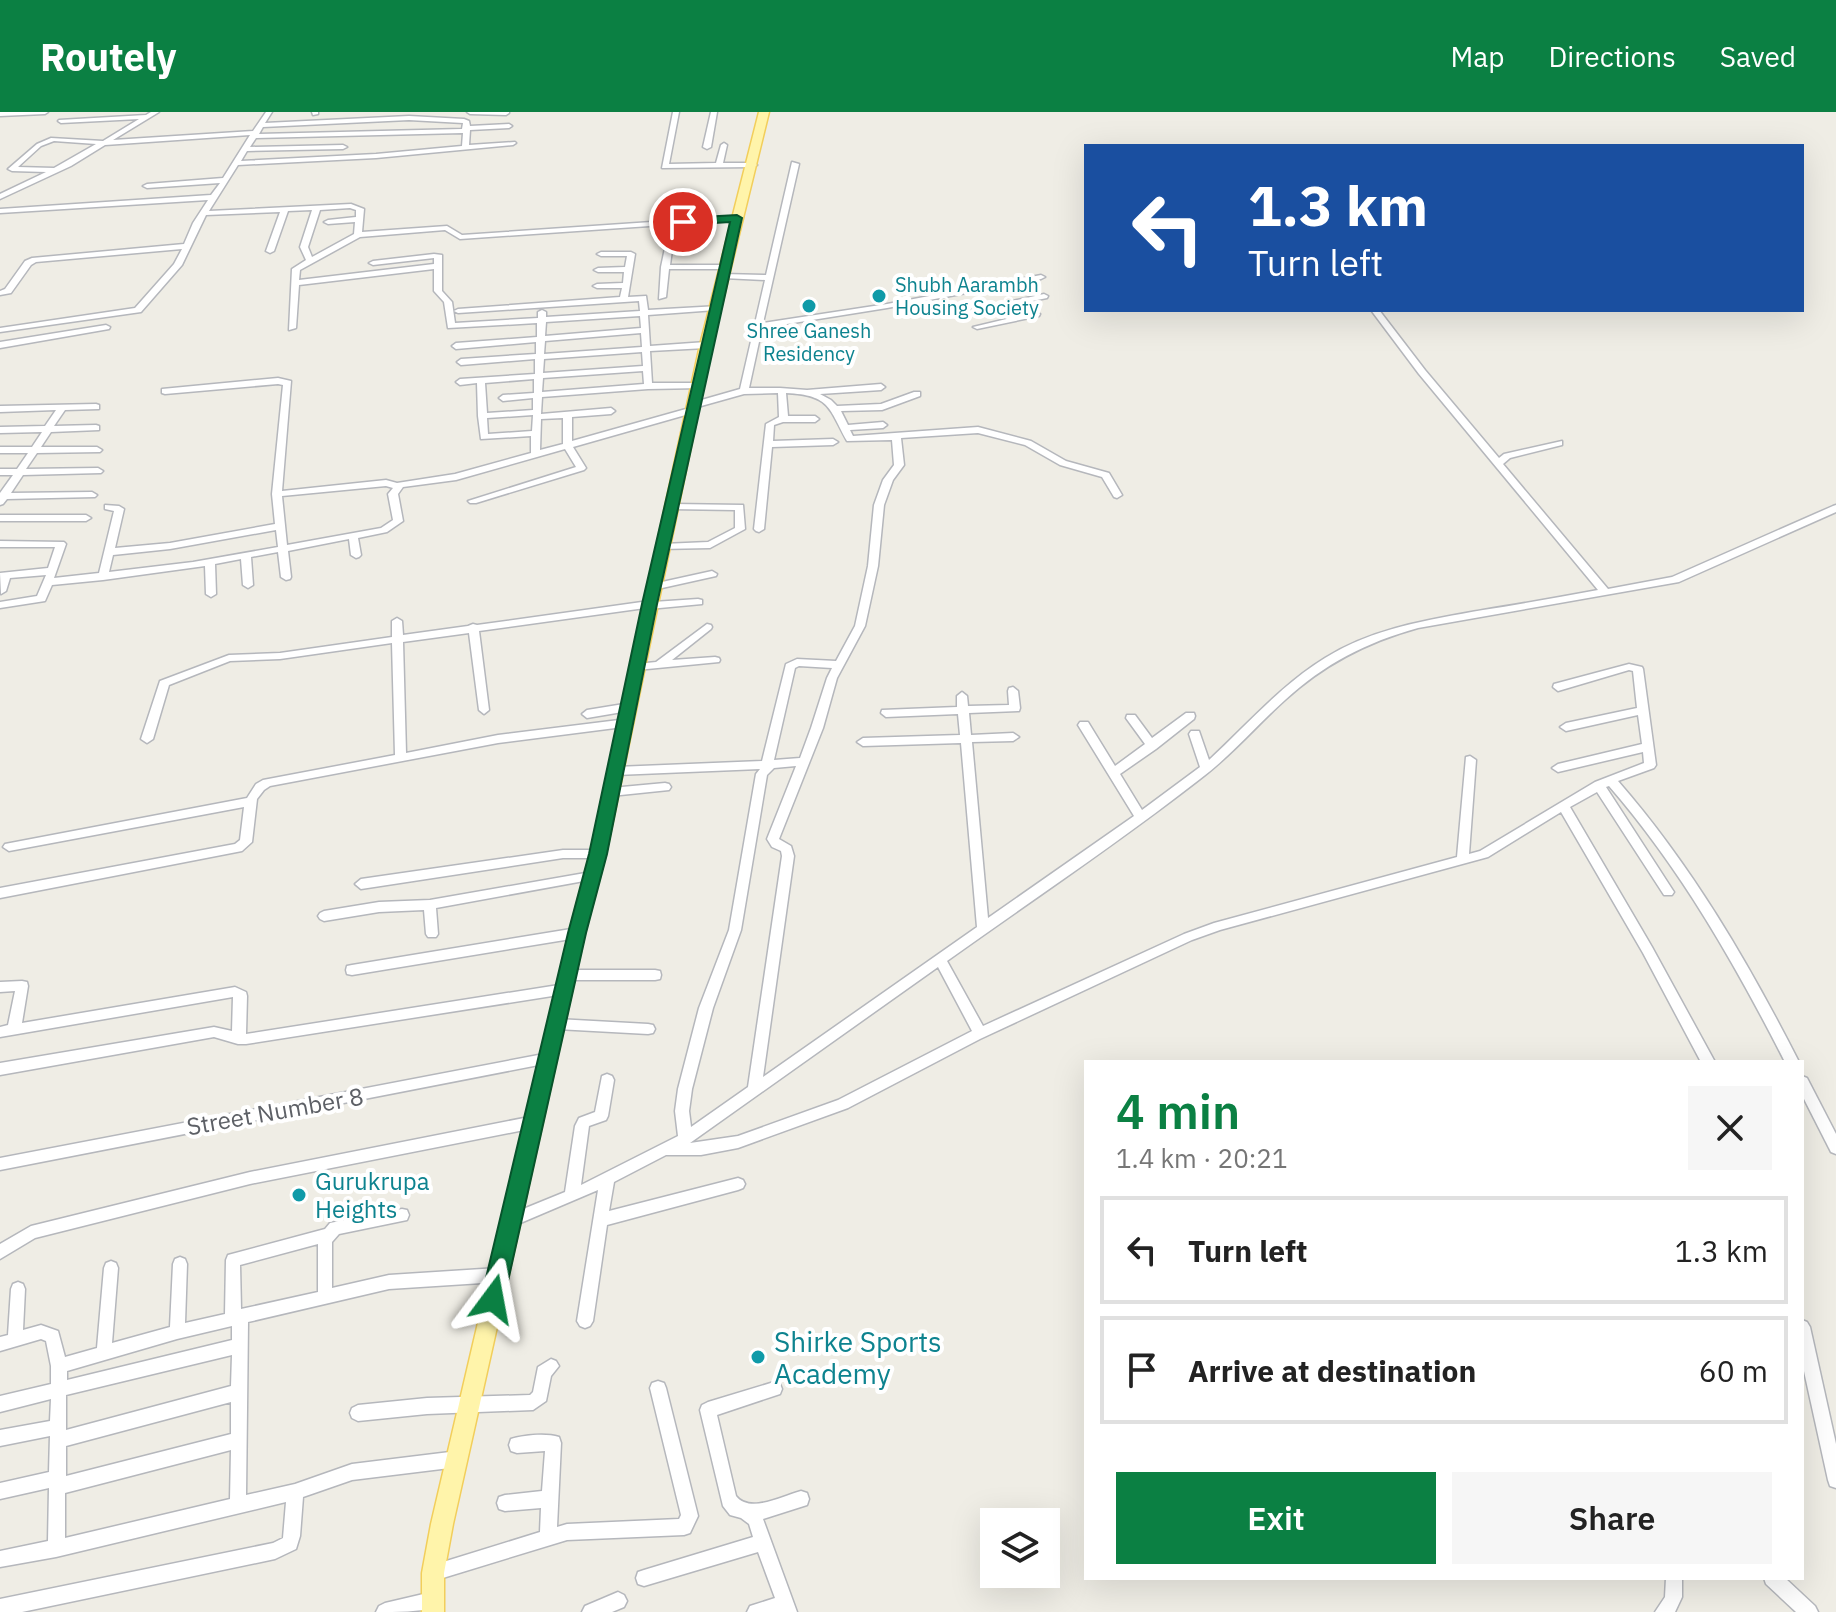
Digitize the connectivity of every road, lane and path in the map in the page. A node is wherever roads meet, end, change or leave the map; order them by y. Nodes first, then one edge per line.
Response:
1 (45, 112) edge
2 (156, 112) edge
3 (269, 112) edge
4 (470, 112) edge
5 (676, 112) edge
6 (714, 112) edge
7 (764, 112) edge
8 (506, 113) edge
9 (0, 114) edge
10 (387, 116) edge
11 (147, 117) junction
12 (61, 121) dead end
13 (509, 126) dead end
14 (257, 131) junction
15 (464, 132) junction
16 (413, 139) dead end
17 (106, 143) junction
18 (513, 143) dead end
19 (724, 145) dead end
20 (343, 147) dead end
21 (465, 147) junction
22 (707, 147) dead end
23 (245, 149) junction
24 (237, 163) junction
25 (795, 164) dead end
26 (753, 165) junction
27 (719, 166) junction
28 (56, 170) junction
29 (226, 180) junction
30 (147, 186) dead end
31 (0, 197) edge
32 (213, 200) junction
33 (317, 207) junction
34 (285, 209) junction
35 (0, 211) edge
36 (206, 213) junction
37 (0, 218) edge
38 (737, 218) junction
39 (358, 219) junction
40 (328, 222) dead end
41 (358, 235) junction
42 (185, 246) junction
43 (668, 250) dead end
44 (270, 251) dead end
45 (601, 254) dead end
46 (311, 262) junction
47 (373, 263) dead end
48 (437, 267) junction
49 (665, 267) junction
50 (629, 269) junction
51 (598, 270) dead end
52 (724, 271) junction
53 (1041, 277) dead end
54 (770, 278) junction
55 (294, 283) junction
56 (627, 285) junction
57 (597, 286) dead end
58 (966, 292) junction
59 (0, 293) edge
60 (1044, 296) dead end
61 (662, 297) dead end
62 (624, 299) junction
63 (542, 305) junction
64 (716, 308) junction
65 (982, 309) junction
66 (458, 311) dead end
67 (1377, 312) edge
68 (642, 313) junction
69 (1036, 314) dead end
70 (954, 315) dead end
71 (541, 320) junction
72 (994, 323) junction
73 (759, 326) junction
74 (106, 327) dead end
75 (977, 327) dead end
76 (292, 328) dead end
77 (0, 330) edge
78 (644, 330) junction
79 (541, 338) junction
80 (0, 345) edge
81 (706, 345) junction
82 (456, 346) dead end
83 (646, 350) junction
84 (540, 356) junction
85 (461, 362) dead end
86 (648, 368) junction
87 (540, 376) junction
88 (481, 380) junction
89 (460, 382) dead end
90 (648, 386) junction
91 (698, 386) junction
92 (881, 387) dead end
93 (866, 388) junction
94 (165, 391) dead end
95 (744, 391) junction
96 (611, 392) junction
97 (782, 392) junction
98 (809, 392) junction
99 (917, 394) dead end
100 (538, 395) junction
101 (503, 398) dead end
102 (96, 407) dead end
103 (871, 407) junction
104 (62, 408) junction
105 (694, 408) junction
106 (0, 409) edge
107 (836, 409) junction
108 (611, 411) junction
109 (537, 414) junction
110 (567, 414) junction
111 (482, 416) junction
112 (781, 419) junction
113 (815, 419) dead end
114 (883, 425) dead end
115 (96, 428) dead end
116 (844, 428) junction
117 (49, 429) junction
118 (0, 430) edge
119 (536, 433) junction
120 (613, 433) junction
121 (892, 436) junction
122 (833, 442) dead end
123 (1559, 443) dead end
124 (767, 444) junction
125 (568, 446) junction
126 (0, 450) edge
127 (35, 450) junction
128 (97, 450) dead end
129 (535, 455) junction
130 (1498, 464) junction
131 (98, 471) dead end
132 (0, 472) edge
133 (22, 472) junction
134 (396, 486) junction
135 (277, 494) junction
136 (92, 495) dead end
137 (1117, 495) dead end
138 (1, 498) edge
139 (473, 501) dead end
140 (108, 507) dead end
141 (673, 507) junction
142 (1836, 508) edge
143 (0, 518) edge
144 (86, 518) dead end
145 (281, 526) junction
146 (759, 529) dead end
147 (353, 535) junction
148 (0, 544) edge
149 (663, 547) junction
150 (283, 548) junction
151 (109, 552) junction
152 (246, 555) junction
153 (356, 555) dead end
154 (210, 562) junction
155 (52, 571) junction
156 (712, 574) dead end
157 (3, 576) edge
158 (103, 577) junction
159 (286, 577) dead end
160 (48, 582) junction
161 (248, 585) dead end
162 (1, 591) edge
163 (1605, 592) junction
164 (211, 594) dead end
165 (651, 599) junction
166 (698, 602) dead end
167 (0, 605) edge
168 (397, 621) dead end
169 (473, 627) junction
170 (707, 627) dead end
171 (398, 637) junction
172 (715, 660) dead end
173 (838, 665) junction
174 (658, 666) junction
175 (637, 667) junction
176 (1558, 687) dead end
177 (1013, 691) dead end
178 (962, 696) dead end
179 (484, 710) dead end
180 (1644, 710) junction
181 (962, 711) junction
182 (886, 713) dead end
183 (587, 714) dead end
184 (628, 715) junction
185 (1190, 716) dead end
186 (1131, 718) dead end
187 (1084, 725) dead end
188 (1566, 727) dead end
189 (1195, 734) dead end
190 (1013, 737) dead end
191 (965, 738) junction
192 (147, 739) dead end
193 (863, 742) dead end
194 (1152, 746) junction
195 (1647, 747) junction
196 (401, 757) junction
197 (1470, 760) dead end
198 (804, 761) junction
199 (767, 765) junction
200 (1206, 768) junction
201 (1558, 768) dead end
202 (616, 771) junction
203 (1113, 773) junction
204 (1605, 783) junction
205 (665, 787) dead end
206 (611, 792) junction
207 (252, 801) junction
208 (1563, 805) junction
209 (1141, 817) junction
210 (9, 847) dead end
211 (598, 854) junction
212 (1463, 860) junction
213 (591, 876) junction
214 (361, 884) dead end
215 (1668, 892) dead end
216 (0, 893) edge
217 (430, 905) junction
218 (324, 916) dead end
219 (983, 928) junction
220 (577, 933) junction
221 (432, 934) dead end
222 (939, 958) junction
223 (352, 970) dead end
224 (655, 975) dead end
225 (566, 982) junction
226 (0, 987) edge
227 (557, 1024) junction
228 (648, 1029) dead end
229 (7, 1031) edge
230 (980, 1033) junction
231 (238, 1039) junction
232 (549, 1058) junction
233 (1707, 1060) edge
234 (1791, 1060) edge
235 (0, 1069) edge
236 (607, 1080) dead end
237 (1804, 1086) edge
238 (754, 1091) junction
239 (534, 1122) junction
240 (685, 1139) junction
241 (1836, 1148) edge
242 (666, 1150) junction
243 (0, 1164) edge
244 (607, 1179) junction
245 (738, 1184) dead end
246 (572, 1196) junction
247 (402, 1215) dead end
248 (600, 1220) junction
249 (511, 1221) junction
250 (327, 1235) junction
251 (0, 1252) edge
252 (180, 1264) dead end
253 (111, 1268) dead end
254 (498, 1275) junction
255 (18, 1289) dead end
256 (325, 1297) junction
257 (236, 1317) junction
258 (585, 1321) dead end
259 (177, 1332) junction
260 (1804, 1336) edge
261 (8, 1342) edge
262 (239, 1346) junction
263 (104, 1352) junction
264 (59, 1366) junction
265 (551, 1366) dead end
266 (658, 1388) dead end
267 (774, 1389) dead end
268 (59, 1391) junction
269 (239, 1392) junction
270 (0, 1404) edge
271 (470, 1406) junction
272 (358, 1413) dead end
273 (59, 1434) junction
274 (0, 1438) edge
275 (239, 1440) junction
276 (517, 1445) dead end
277 (458, 1459) junction
278 (1836, 1480) edge
279 (59, 1482) junction
280 (0, 1491) edge
281 (295, 1492) junction
282 (550, 1499) junction
283 (801, 1499) dead end
284 (505, 1503) dead end
285 (238, 1505) junction
286 (751, 1514) junction
287 (548, 1538) junction
288 (763, 1542) junction
289 (56, 1549) junction
290 (0, 1559) edge
291 (433, 1573) junction
292 (644, 1578) dead end
293 (1674, 1580) edge
294 (1774, 1580) edge
295 (618, 1601) dead end
296 (432, 1606) edge
297 (0, 1608) edge
298 (786, 1608) edge
299 (385, 1612) edge
300 (591, 1612) edge
301 (756, 1612) edge
302 (1664, 1612) edge
303 (1809, 1612) edge

1 - 9 street
2 - 11 street
3 - 14 street
4 - 8 street
5 - 27 street
6 - 22 street
7 - 26 main road
10 - 14 street
10 - 15 street
11 - 12 street
11 - 17 street
13 - 15 street
14 - 15 street
14 - 17 street
14 - 23 street
15 - 16 street
15 - 21 street
17 - 28 street
17 - 28 street
18 - 21 street
19 - 27 street
20 - 23 street
21 - 24 street
23 - 24 street
24 - 29 street
25 - 54 street
26 - 27 street
26 - 38 main road
28 - 31 street
29 - 30 street
29 - 32 street
32 - 35 street
32 - 36 street
32 - 37 street
33 - 34 street
33 - 39 street
33 - 46 street
34 - 36 street
34 - 44 street
36 - 42 street
38 - 41 street
38 - 52 main road
39 - 40 street
39 - 41 street
41 - 46 street
42 - 59 street
42 - 77 street
43 - 49 street
45 - 50 street
46 - 55 street
47 - 48 street
48 - 55 street
48 - 71 street
49 - 52 street
49 - 61 street
50 - 51 street
50 - 56 street
52 - 54 street
52 - 64 main road
53 - 58 street
54 - 73 street
55 - 76 street
56 - 57 street
56 - 62 street
58 - 65 street
58 - 73 street
60 - 65 street
62 - 63 street
62 - 68 street
63 - 66 street
63 - 71 street
64 - 68 street
64 - 81 main road
65 - 70 street
65 - 72 street
67 - 130 street
68 - 71 street
68 - 78 street
69 - 72 street
71 - 79 street
72 - 75 street
73 - 95 street
74 - 80 street
78 - 79 street
78 - 83 street
79 - 82 street
79 - 84 street
81 - 83 street
81 - 91 main road
83 - 84 street
83 - 86 street
84 - 85 street
84 - 87 street
86 - 87 street
86 - 90 street
87 - 88 street
87 - 100 street
88 - 89 street
88 - 111 street
90 - 91 street
90 - 96 street
91 - 105 main road
92 - 93 street
93 - 98 street
93 - 103 street
94 - 135 street
95 - 97 street
95 - 105 street
96 - 100 street
96 - 108 street
97 - 98 street
97 - 112 street
98 - 107 street
99 - 103 street
100 - 101 street
100 - 109 street
102 - 104 street
103 - 107 street
104 - 106 street
104 - 117 street
105 - 120 street
105 - 141 main road
107 - 116 street
108 - 110 street
108 - 120 street
109 - 110 street
109 - 111 street
109 - 119 street
110 - 125 street
111 - 119 street
112 - 113 street
112 - 124 street
114 - 116 street
115 - 117 street
116 - 121 street
117 - 118 street
117 - 127 street
119 - 129 street
120 - 125 street
121 - 137 street
121 - 173 street
122 - 124 street
123 - 130 street
124 - 146 street
125 - 129 street
125 - 139 street
126 - 127 street
127 - 128 street
127 - 133 street
129 - 134 street
130 - 163 street
131 - 133 street
132 - 133 street
133 - 138 street
134 - 135 street
134 - 147 street
135 - 145 street
136 - 138 street
140 - 151 street
141 - 149 main road
141 - 149 street
142 - 163 street
143 - 144 street
145 - 150 street
145 - 151 street
147 - 150 street
147 - 153 street
148 - 155 street
149 - 165 main road
150 - 152 street
150 - 159 street
151 - 158 street
152 - 154 street
152 - 161 street
154 - 158 street
154 - 164 street
155 - 157 street
155 - 160 street
156 - 165 street
157 - 162 street
158 - 160 street
160 - 167 street
163 - 200 street
165 - 166 street
165 - 169 street
165 - 175 main road
168 - 171 street
169 - 171 street
169 - 179 street
170 - 174 street
171 - 192 street
171 - 196 street
172 - 174 street
173 - 198 street
173 - 199 street
174 - 175 street
175 - 184 main road
176 - 180 street
177 - 181 street
178 - 181 street
180 - 188 street
180 - 195 street
181 - 182 street
181 - 191 street
183 - 184 street
184 - 196 street
184 - 202 main road
185 - 194 street
186 - 194 street
187 - 203 street
189 - 200 street
190 - 191 street
191 - 193 street
191 - 219 street
194 - 203 street
195 - 201 street
195 - 204 street
196 - 207 street
197 - 212 street
198 - 199 street
198 - 238 street
199 - 202 street
199 - 240 street
200 - 209 street
202 - 206 main road
203 - 209 street
204 - 208 street
204 - 215 street
204 - 234 street
205 - 206 street
206 - 211 main road
207 - 210 street
207 - 216 street
208 - 212 street
208 - 233 street
209 - 219 street
211 - 213 main road
211 - 214 street
212 - 230 street
213 - 217 street
213 - 220 main road
217 - 218 street
217 - 221 street
219 - 222 street
220 - 223 street
220 - 225 main road
222 - 230 street
222 - 238 street
224 - 225 street
225 - 227 main road
225 - 231 street
226 - 229 street
227 - 228 street
227 - 232 main road
229 - 231 street
230 - 242 street
231 - 235 street
232 - 239 main road
232 - 243 street, Street Number 8
236 - 246 street
237 - 241 street
238 - 240 street
239 - 249 main road
239 - 251 street
240 - 242 street
242 - 244 street
244 - 246 street
244 - 248 street
245 - 248 street
246 - 249 street
247 - 250 street
248 - 258 street
249 - 254 main road
250 - 256 street
250 - 257 street
252 - 259 street
253 - 263 street
254 - 256 street
254 - 271 main road
255 - 261 street
256 - 257 street
257 - 259 street
257 - 262 street
259 - 263 street
260 - 278 street
261 - 264 street
262 - 268 street
262 - 269 street
263 - 264 street
264 - 268 street
265 - 271 street
266 - 287 street
267 - 286 street
268 - 270 street
268 - 273 street
269 - 273 street
269 - 275 street
271 - 272 street
271 - 277 main road
273 - 274 street
273 - 279 street
275 - 279 street
275 - 285 street
276 - 282 street
277 - 281 street
277 - 291 main road
279 - 280 street
279 - 289 street
281 - 285 street
281 - 297 street
282 - 284 street
282 - 287 street
283 - 286 street
285 - 289 street
286 - 288 street
287 - 291 street
288 - 292 street
288 - 298 street
289 - 290 street
291 - 296 main road
293 - 302 street
294 - 303 street
295 - 300 street
296 - 299 street
298 - 301 street

